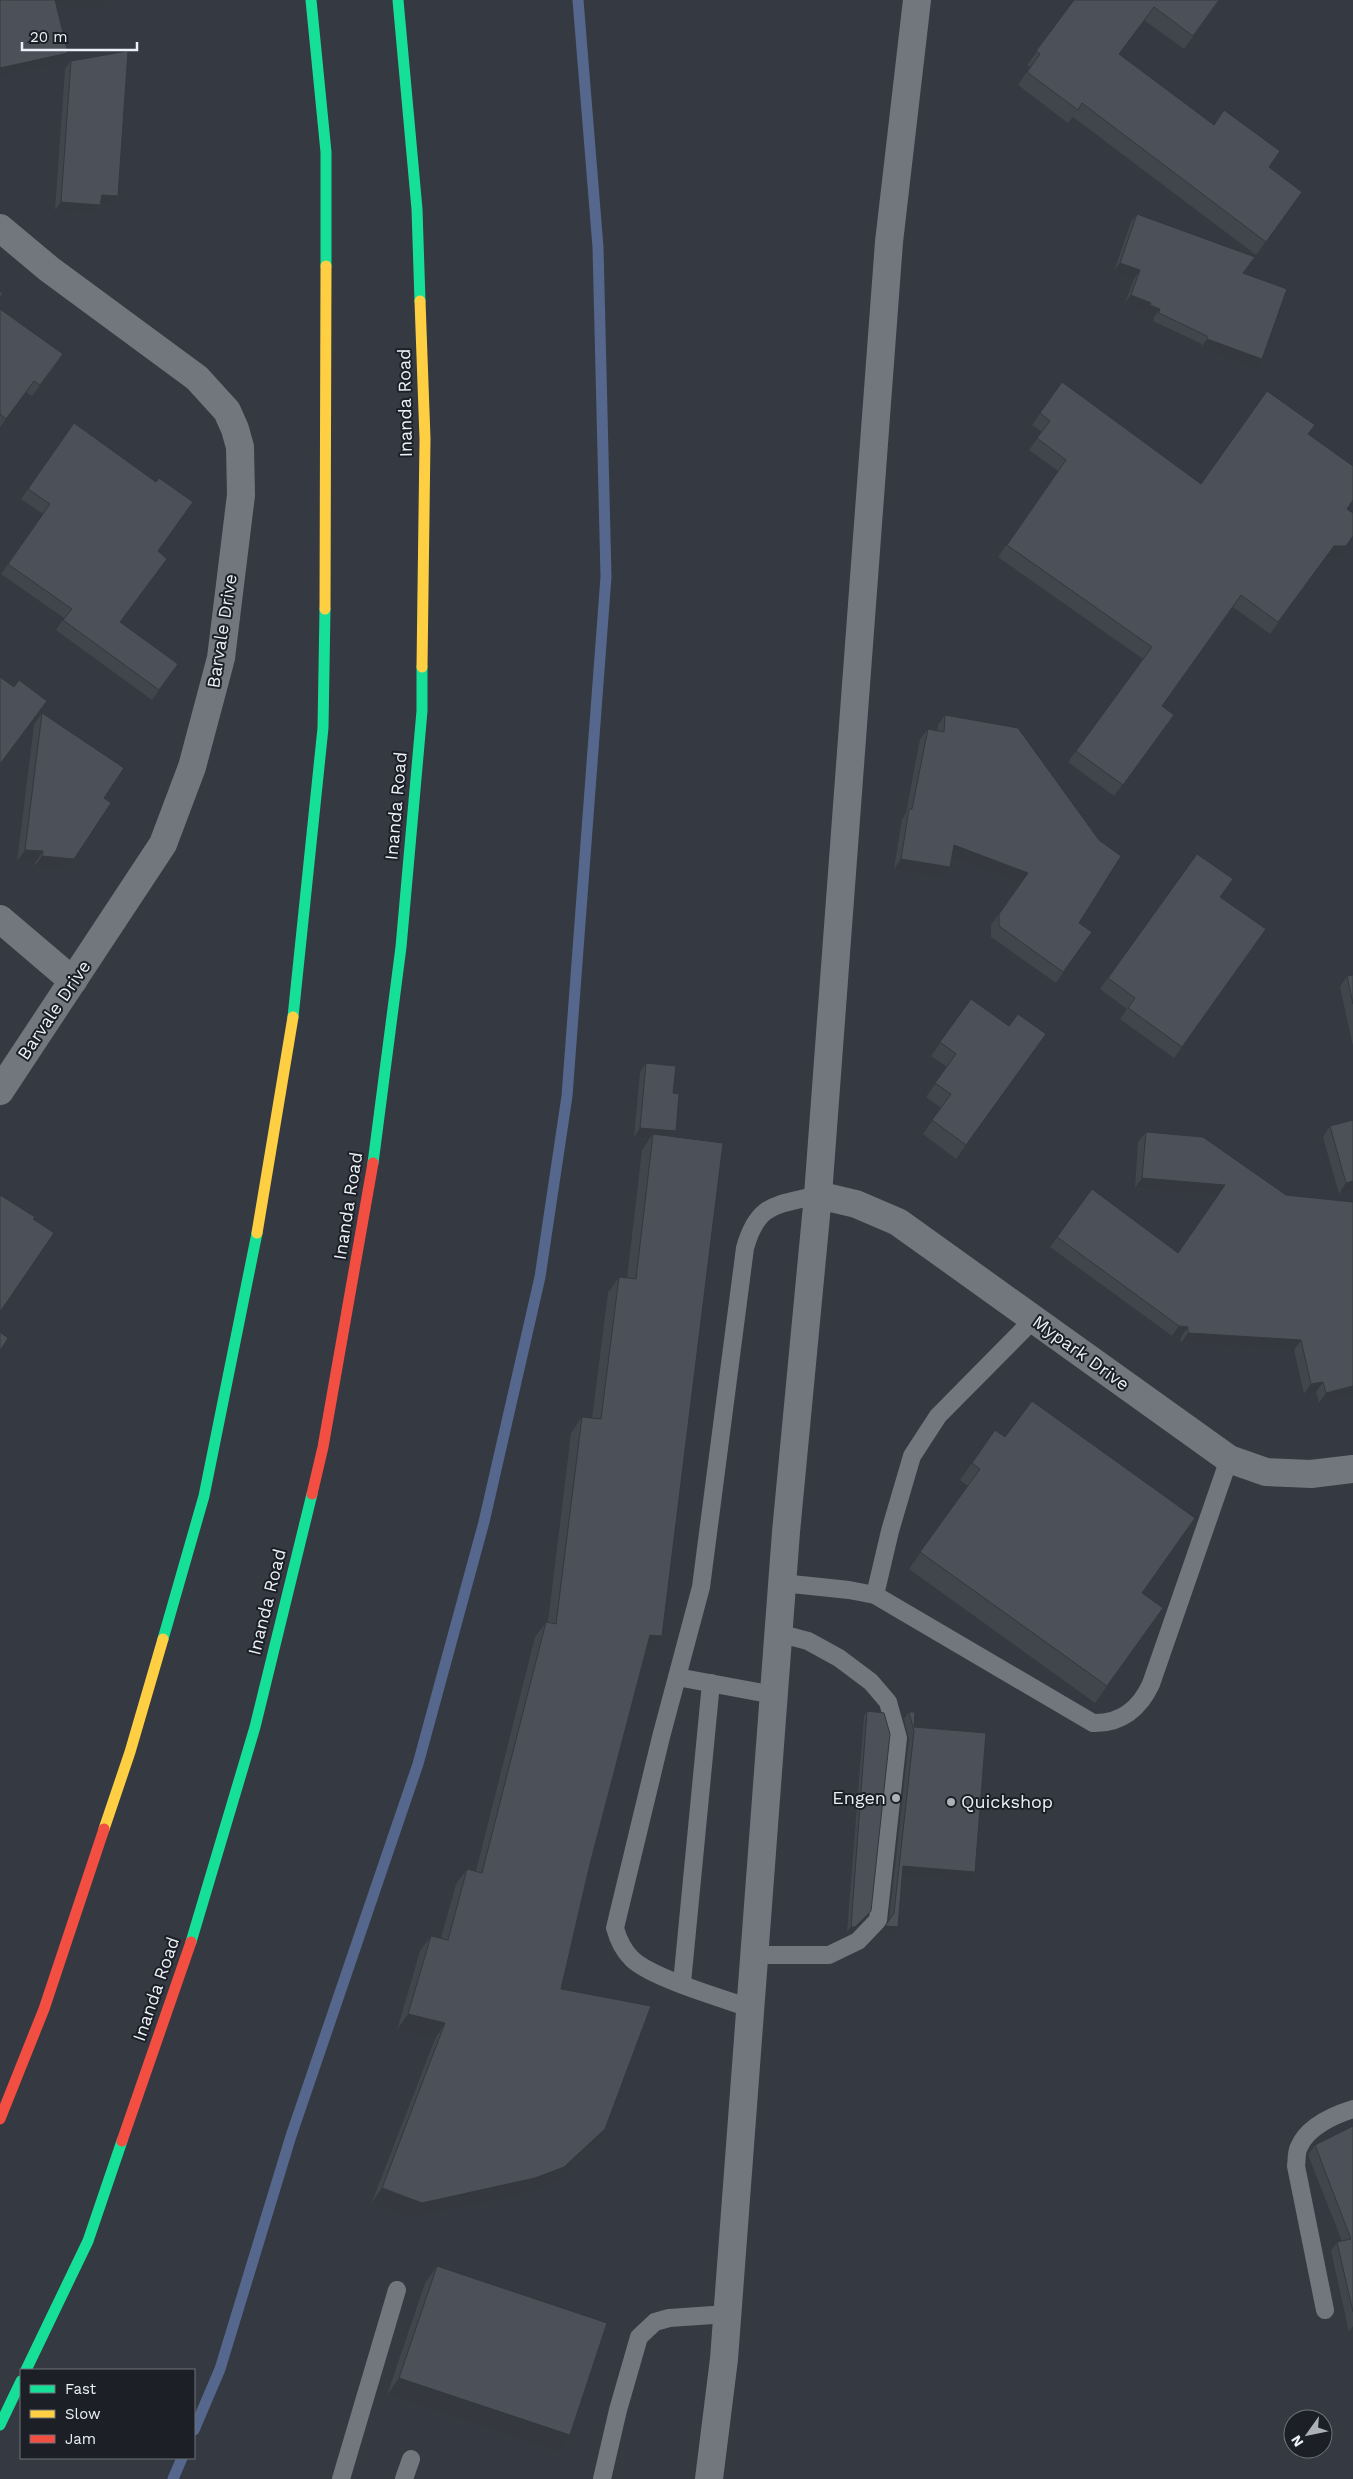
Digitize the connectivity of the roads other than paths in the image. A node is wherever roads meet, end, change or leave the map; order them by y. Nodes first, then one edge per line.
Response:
1 (311, 0) edge
2 (398, 0) edge
3 (916, 0) edge
4 (0, 228) edge
5 (0, 919) edge
6 (73, 981) junction
7 (0, 1091) edge
8 (818, 1195) junction
9 (1034, 1319) junction
10 (1229, 1459) junction
11 (1353, 1468) edge
12 (782, 1582) junction
13 (875, 1595) junction
14 (778, 1633) junction
15 (677, 1677) junction
16 (710, 1683) junction
17 (774, 1695) junction
18 (754, 1954) junction
19 (682, 1983) junction
20 (750, 2008) junction
21 (1353, 2109) edge
22 (0, 2119) edge
23 (396, 2290) dead end
24 (1325, 2310) dead end
25 (728, 2314) junction
26 (26, 2369) edge
27 (20, 2383) edge
28 (0, 2425) edge
29 (411, 2459) dead end
30 (341, 2479) edge
31 (404, 2479) edge
32 (602, 2479) edge
33 (709, 2479) edge

1 - 22 main road
2 - 26 main road, Inanda Road
3 - 8 street
4 - 6 street, Barvale Drive
5 - 6 street
6 - 7 street, Barvale Drive
8 - 9 street, Mypark Drive
8 - 12 street
8 - 15 lane
9 - 10 street, Mypark Drive
9 - 13 lane
10 - 11 street, Mypark Drive
10 - 13 lane
12 - 13 lane
12 - 14 street
14 - 17 street
14 - 18 lane
15 - 16 lane
15 - 19 lane
16 - 17 lane
16 - 19 lane
17 - 18 street
18 - 20 street
19 - 20 lane
20 - 25 street
21 - 24 lane
23 - 30 lane
25 - 32 lane
25 - 33 street
27 - 28 main road
29 - 31 lane

